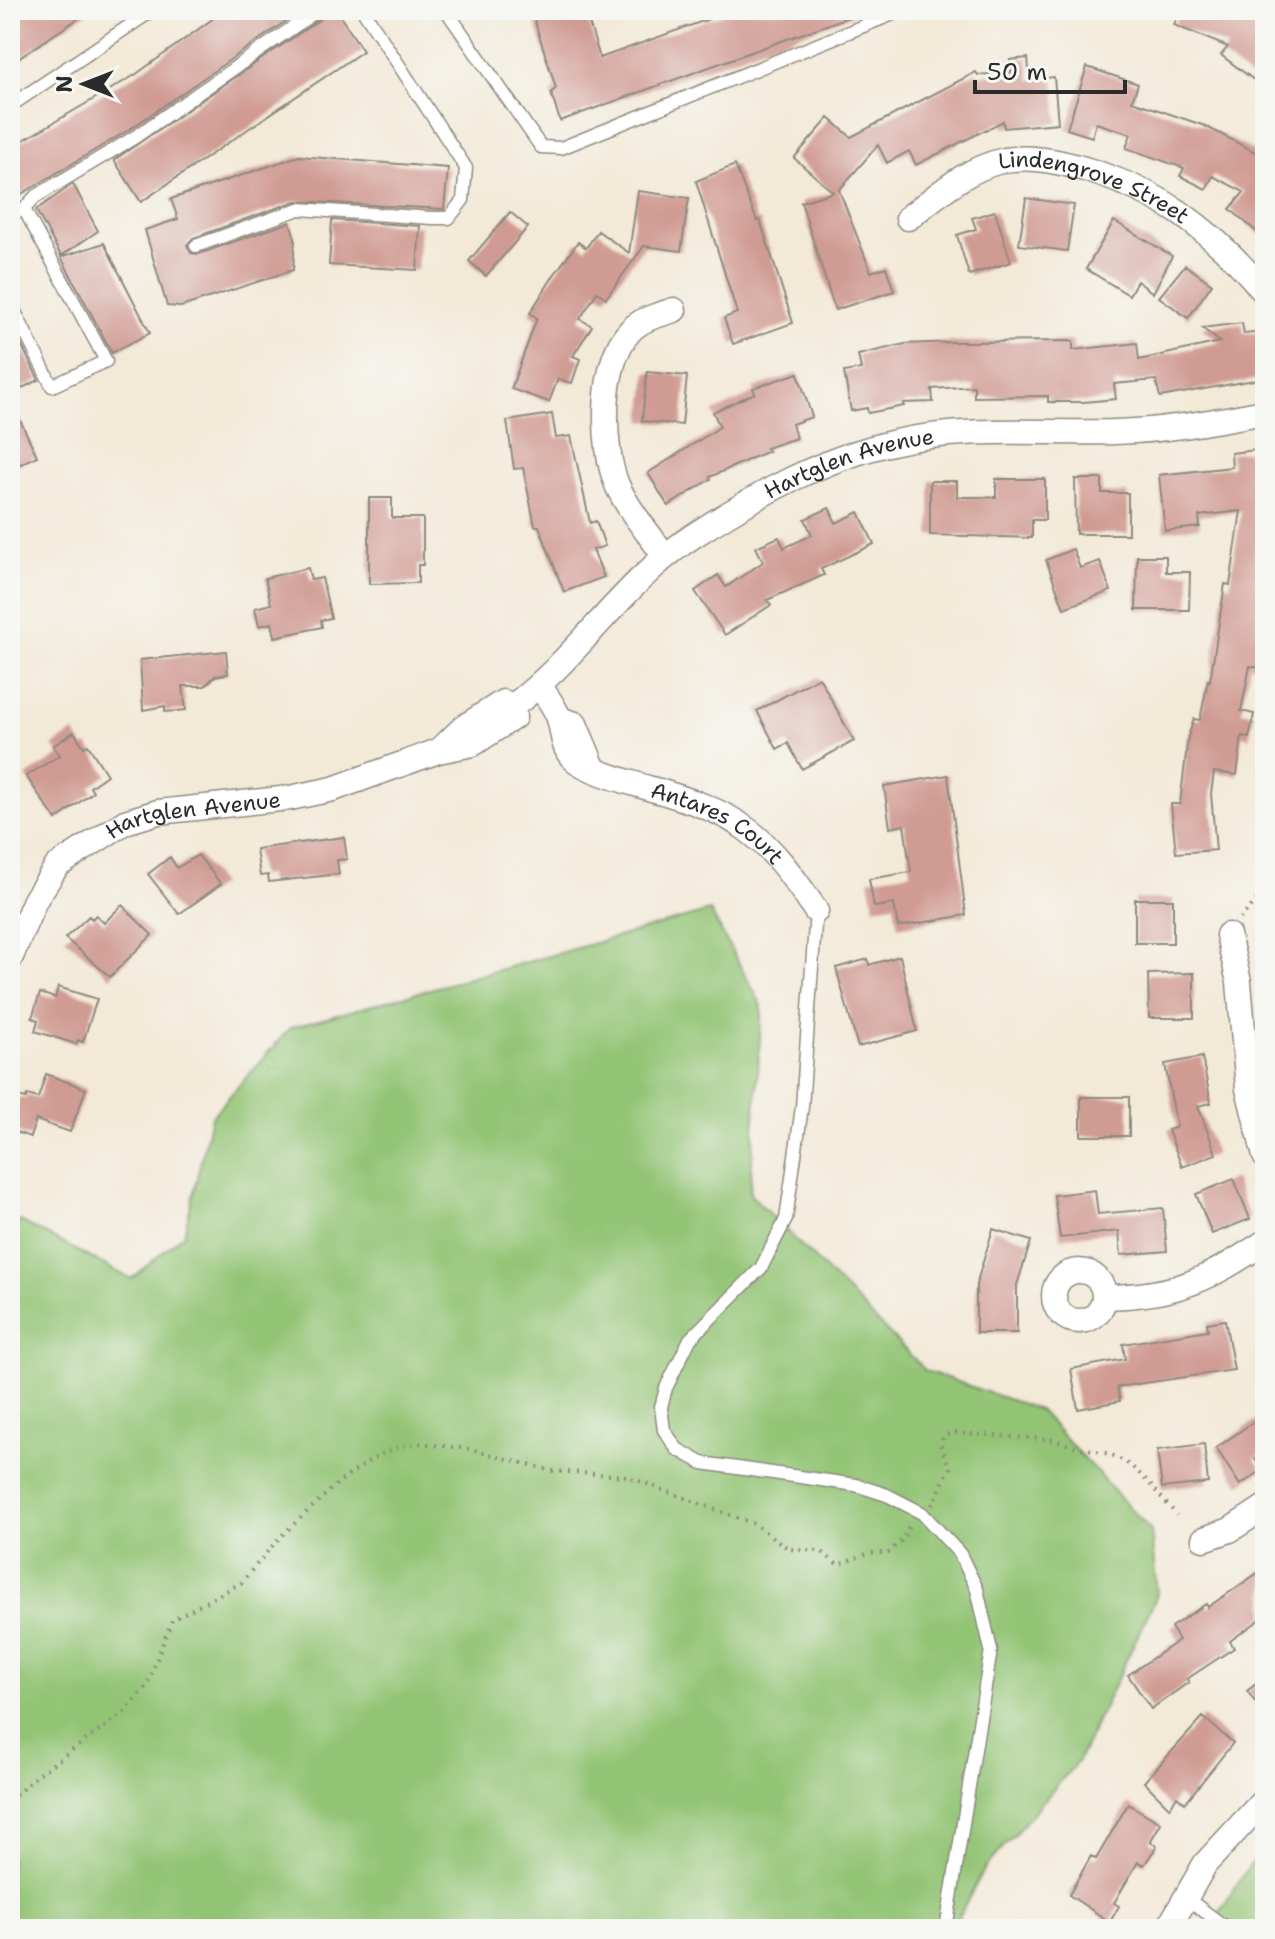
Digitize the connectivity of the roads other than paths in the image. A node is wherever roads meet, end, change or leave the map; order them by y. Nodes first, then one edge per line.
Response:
1 (153, 10) edge
2 (318, 10) edge
3 (363, 10) edge
4 (446, 10) edge
5 (903, 10) edge
6 (10, 106) edge
7 (24, 209) junction
8 (10, 213) edge
9 (908, 218) dead end
10 (196, 246) dead end
11 (1265, 293) edge
12 (10, 302) edge
13 (674, 310) dead end
14 (1265, 412) edge
15 (665, 556) junction
16 (540, 686) junction
17 (816, 911) joint
18 (1228, 935) road end
19 (11, 953) edge
20 (1265, 1156) edge
21 (1265, 1242) edge
22 (1105, 1297) dead end
23 (1265, 1507) edge
24 (1204, 1539) dead end
25 (1265, 1799) edge
26 (1185, 1897) junction
27 (946, 1929) edge
28 (1168, 1929) edge
29 (1228, 1929) edge

1 - 6 lane
2 - 7 lane
3 - 10 lane
4 - 5 lane
7 - 8 lane
7 - 12 lane
9 - 11 street, Lindengrove Street
13 - 15 street
14 - 15 street, Hartglen Avenue
15 - 16 street, Hartglen Avenue
16 - 17 street, Antares Court
16 - 19 street, Hartglen Avenue
17 - 27 lane
18 - 20 street
21 - 22 street
23 - 24 street
25 - 26 street
26 - 28 street
26 - 29 lane

